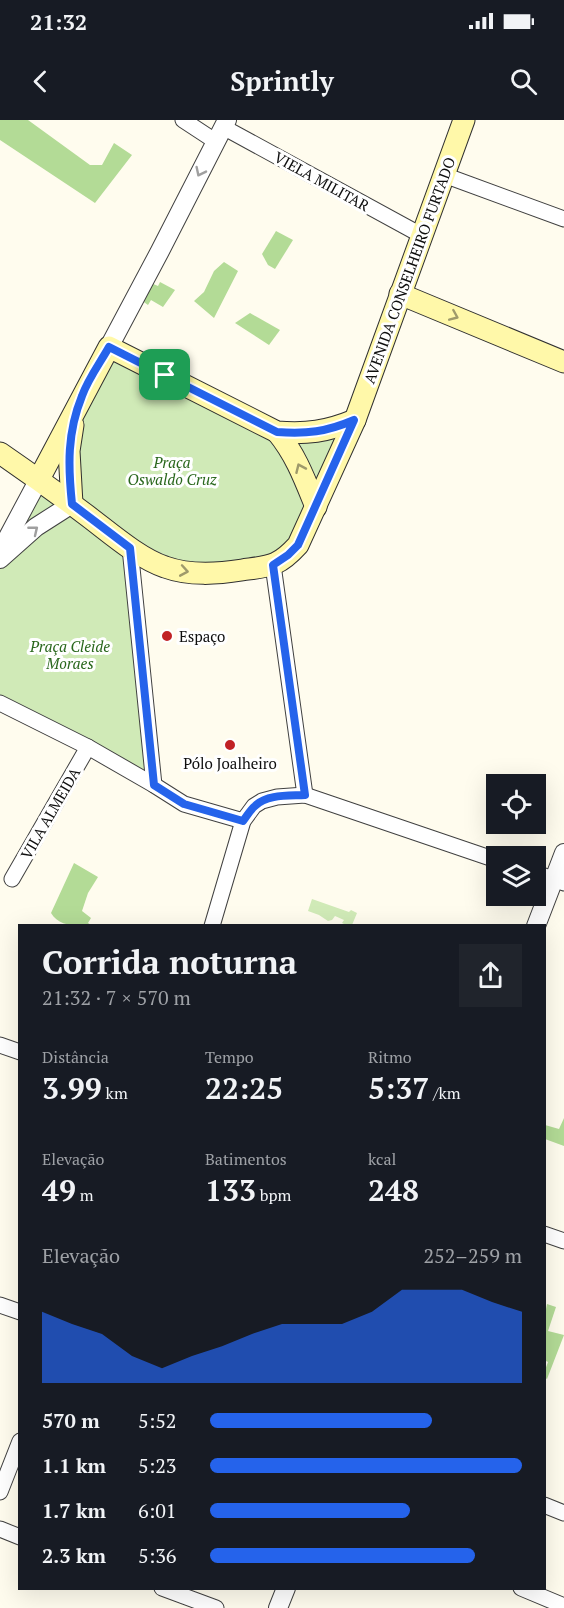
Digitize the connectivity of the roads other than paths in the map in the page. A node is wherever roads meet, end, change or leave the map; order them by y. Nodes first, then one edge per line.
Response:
1 (183, 120) edge
2 (464, 120) edge
3 (221, 129) edge
4 (444, 175) junction
5 (564, 219) edge
6 (422, 235) junction
7 (400, 294) junction
8 (109, 347) junction
9 (564, 362) edge
10 (82, 396) junction
11 (354, 420) junction
12 (277, 432) junction
13 (0, 453) edge
14 (39, 479) junction
15 (72, 504) junction
16 (316, 507) junction
17 (130, 548) junction
18 (0, 552) edge
19 (0, 559) edge
20 (273, 565) junction
21 (0, 703) edge
22 (88, 747) junction
23 (154, 785) junction
24 (305, 795) junction
25 (243, 821) junction
26 (564, 853) edge
27 (486, 857) edge
28 (12, 879) dead end
29 (559, 881) edge
30 (213, 924) edge
31 (537, 924) edge
32 (0, 1045) edge
33 (18, 1051) edge
34 (546, 1235) edge
35 (564, 1241) edge
36 (0, 1305) edge
37 (18, 1311) edge
38 (18, 1446) edge
39 (0, 1492) edge
40 (546, 1506) edge
41 (564, 1513) edge
42 (0, 1529) edge
43 (18, 1535) edge
44 (167, 1590) edge
45 (285, 1590) edge
46 (526, 1590) edge
47 (564, 1606) edge
48 (216, 1608) edge
49 (278, 1608) edge

1 - 3 street, VIELA MILITAR
2 - 4 main road, AVENIDA CONSELHEIRO FURTADO
3 - 6 street, VIELA MILITAR
3 -> 8 street
4 - 5 street
4 - 6 main road, AVENIDA CONSELHEIRO FURTADO
6 - 7 main road, AVENIDA CONSELHEIRO FURTADO
7 -> 9 main road
7 - 11 main road, AVENIDA CONSELHEIRO FURTADO
8 - 10 main road
8 - 12 main road
10 - 14 main road
10 - 15 main road
11 - 12 main road
11 - 16 main road, AVENIDA CONSELHEIRO FURTADO
16 -> 12 main road
13 - 14 main road
14 - 15 main road
14 - 18 street
15 - 17 main road
19 -> 15 street
16 - 20 main road, AVENIDA CONSELHEIRO FURTADO
17 -> 20 main road
17 - 23 street
20 - 24 street
21 - 22 street
22 - 23 street
22 - 28 street, VILA ALMEIDA
23 - 25 street
24 - 25 street
24 - 27 street
25 - 30 street
26 - 29 street
29 - 31 street
32 - 33 street
34 - 35 street
36 - 37 street
38 - 39 street
40 - 41 street
42 - 43 street
44 - 48 street
45 - 49 street
46 - 47 street

